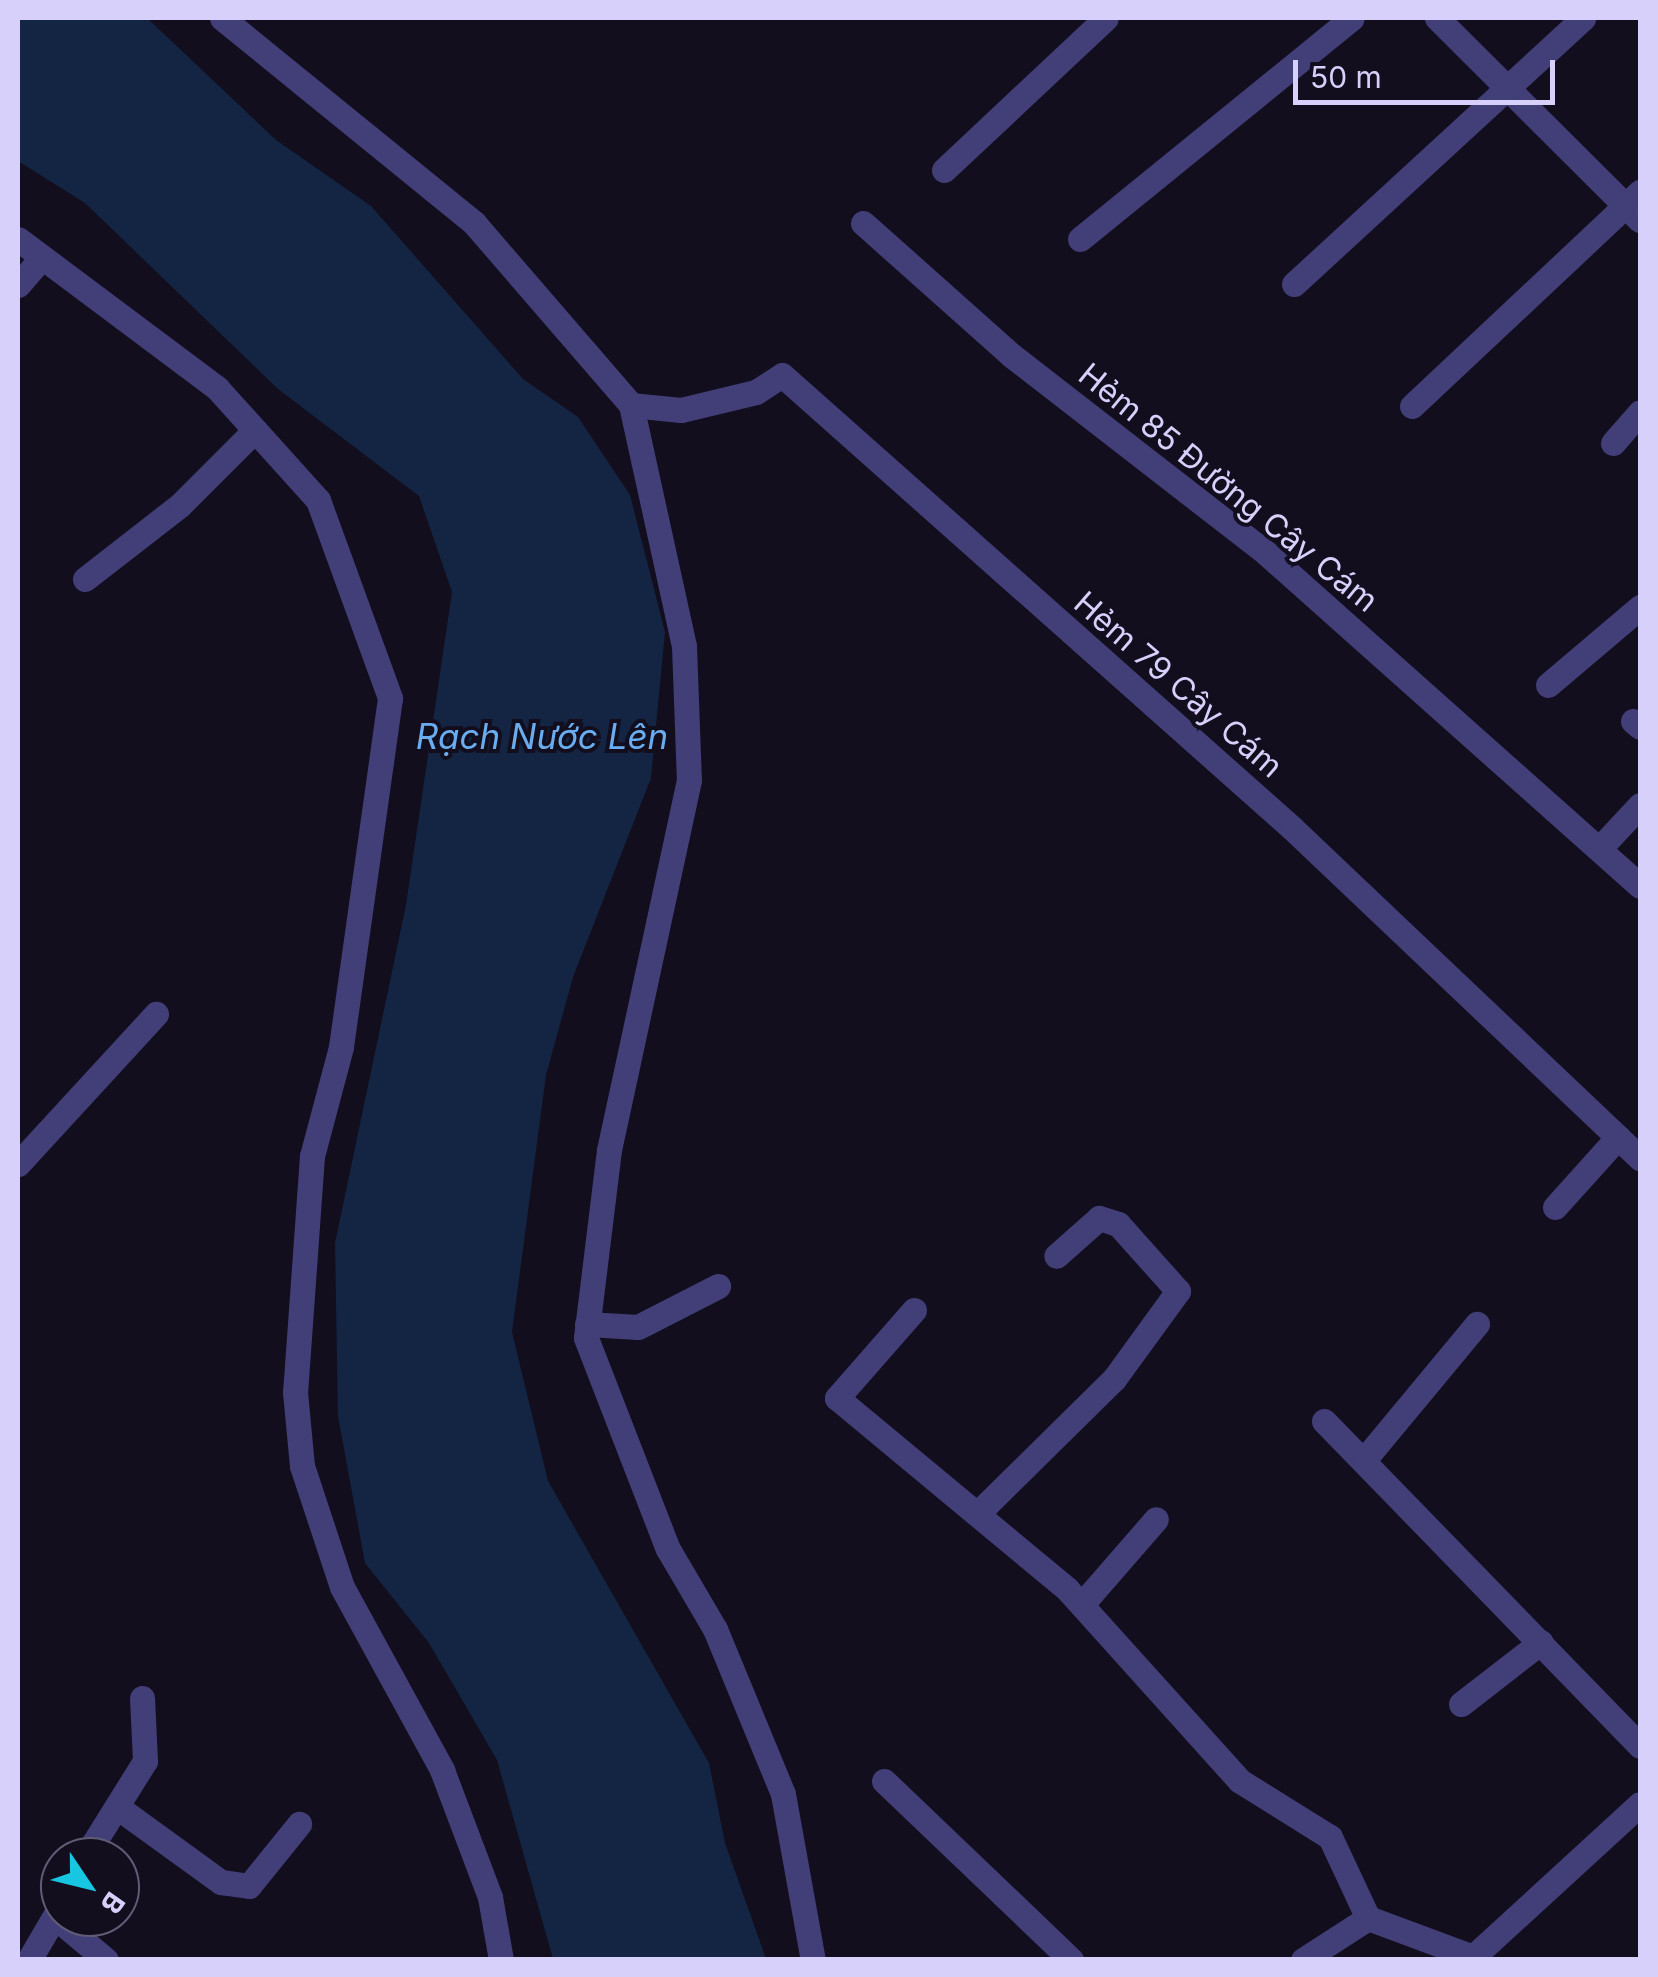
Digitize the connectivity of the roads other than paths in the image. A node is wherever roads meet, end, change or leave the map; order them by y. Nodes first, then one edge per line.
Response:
1 (222, 18) edge
2 (1106, 18) edge
3 (1352, 18) edge
4 (1436, 18) edge
5 (1583, 18) edge
6 (1504, 85) junction
7 (944, 170) dead end
8 (1636, 206) edge
9 (862, 223) dead end
10 (18, 238) edge
11 (1080, 239) dead end
12 (41, 259) junction
13 (1294, 284) dead end
14 (18, 285) edge
15 (631, 405) junction
16 (1412, 406) dead end
17 (1640, 412) edge
18 (255, 430) junction
19 (1612, 444) dead end
20 (85, 579) dead end
21 (1640, 607) edge
22 (1548, 686) dead end
23 (1640, 804) edge
24 (1599, 849) junction
25 (1640, 886) edge
26 (156, 1014) dead end
27 (1618, 1137) junction
28 (1640, 1158) edge
29 (18, 1164) edge
30 (1555, 1207) dead end
31 (1056, 1256) dead end
32 (718, 1286) dead end
33 (914, 1310) dead end
34 (587, 1324) junction
35 (1478, 1324) dead end
36 (1324, 1421) dead end
37 (1364, 1460) junction
38 (977, 1514) junction
39 (1156, 1519) dead end
40 (1082, 1604) junction
41 (1541, 1642) junction
42 (142, 1698) dead end
43 (1461, 1704) dead end
44 (1640, 1746) edge
45 (884, 1781) dead end
46 (1640, 1804) edge
47 (120, 1809) junction
48 (299, 1824) dead end
49 (100, 1837) edge
50 (1368, 1918) junction
51 (43, 1937) edge
52 (83, 1937) edge
53 (1472, 1958) edge
54 (29, 1960) edge
55 (106, 1960) edge
56 (501, 1960) edge
57 (814, 1960) edge
58 (1071, 1960) edge
59 (1303, 1960) edge

1 - 15 street
2 - 7 street
3 - 11 street
4 - 6 street
5 - 6 street
6 - 8 street
6 - 13 street
8 - 16 street
9 - 24 street, Hẻm 85 Đường Cây Cám
10 - 12 street
12 - 14 street
12 - 18 street
15 - 27 street, Hẻm 79 Cây Cám
15 - 34 street
17 - 19 street
18 - 20 street
18 - 56 street
21 - 22 street
23 - 24 street
24 - 25 street, Hẻm 85 Đường Cây Cám
26 - 29 street
27 - 28 street, Hẻm 79 Cây Cám
27 - 30 street
31 - 38 street
32 - 34 street
33 - 38 street
34 - 57 street
35 - 37 street
36 - 37 street
37 - 41 street
38 - 40 street
39 - 40 street
40 - 50 street
41 - 43 street
41 - 44 street
42 - 47 street
45 - 58 street
46 - 53 street
47 - 48 street
47 - 49 street
50 - 53 street
50 - 59 street
51 - 54 street
52 - 55 street

